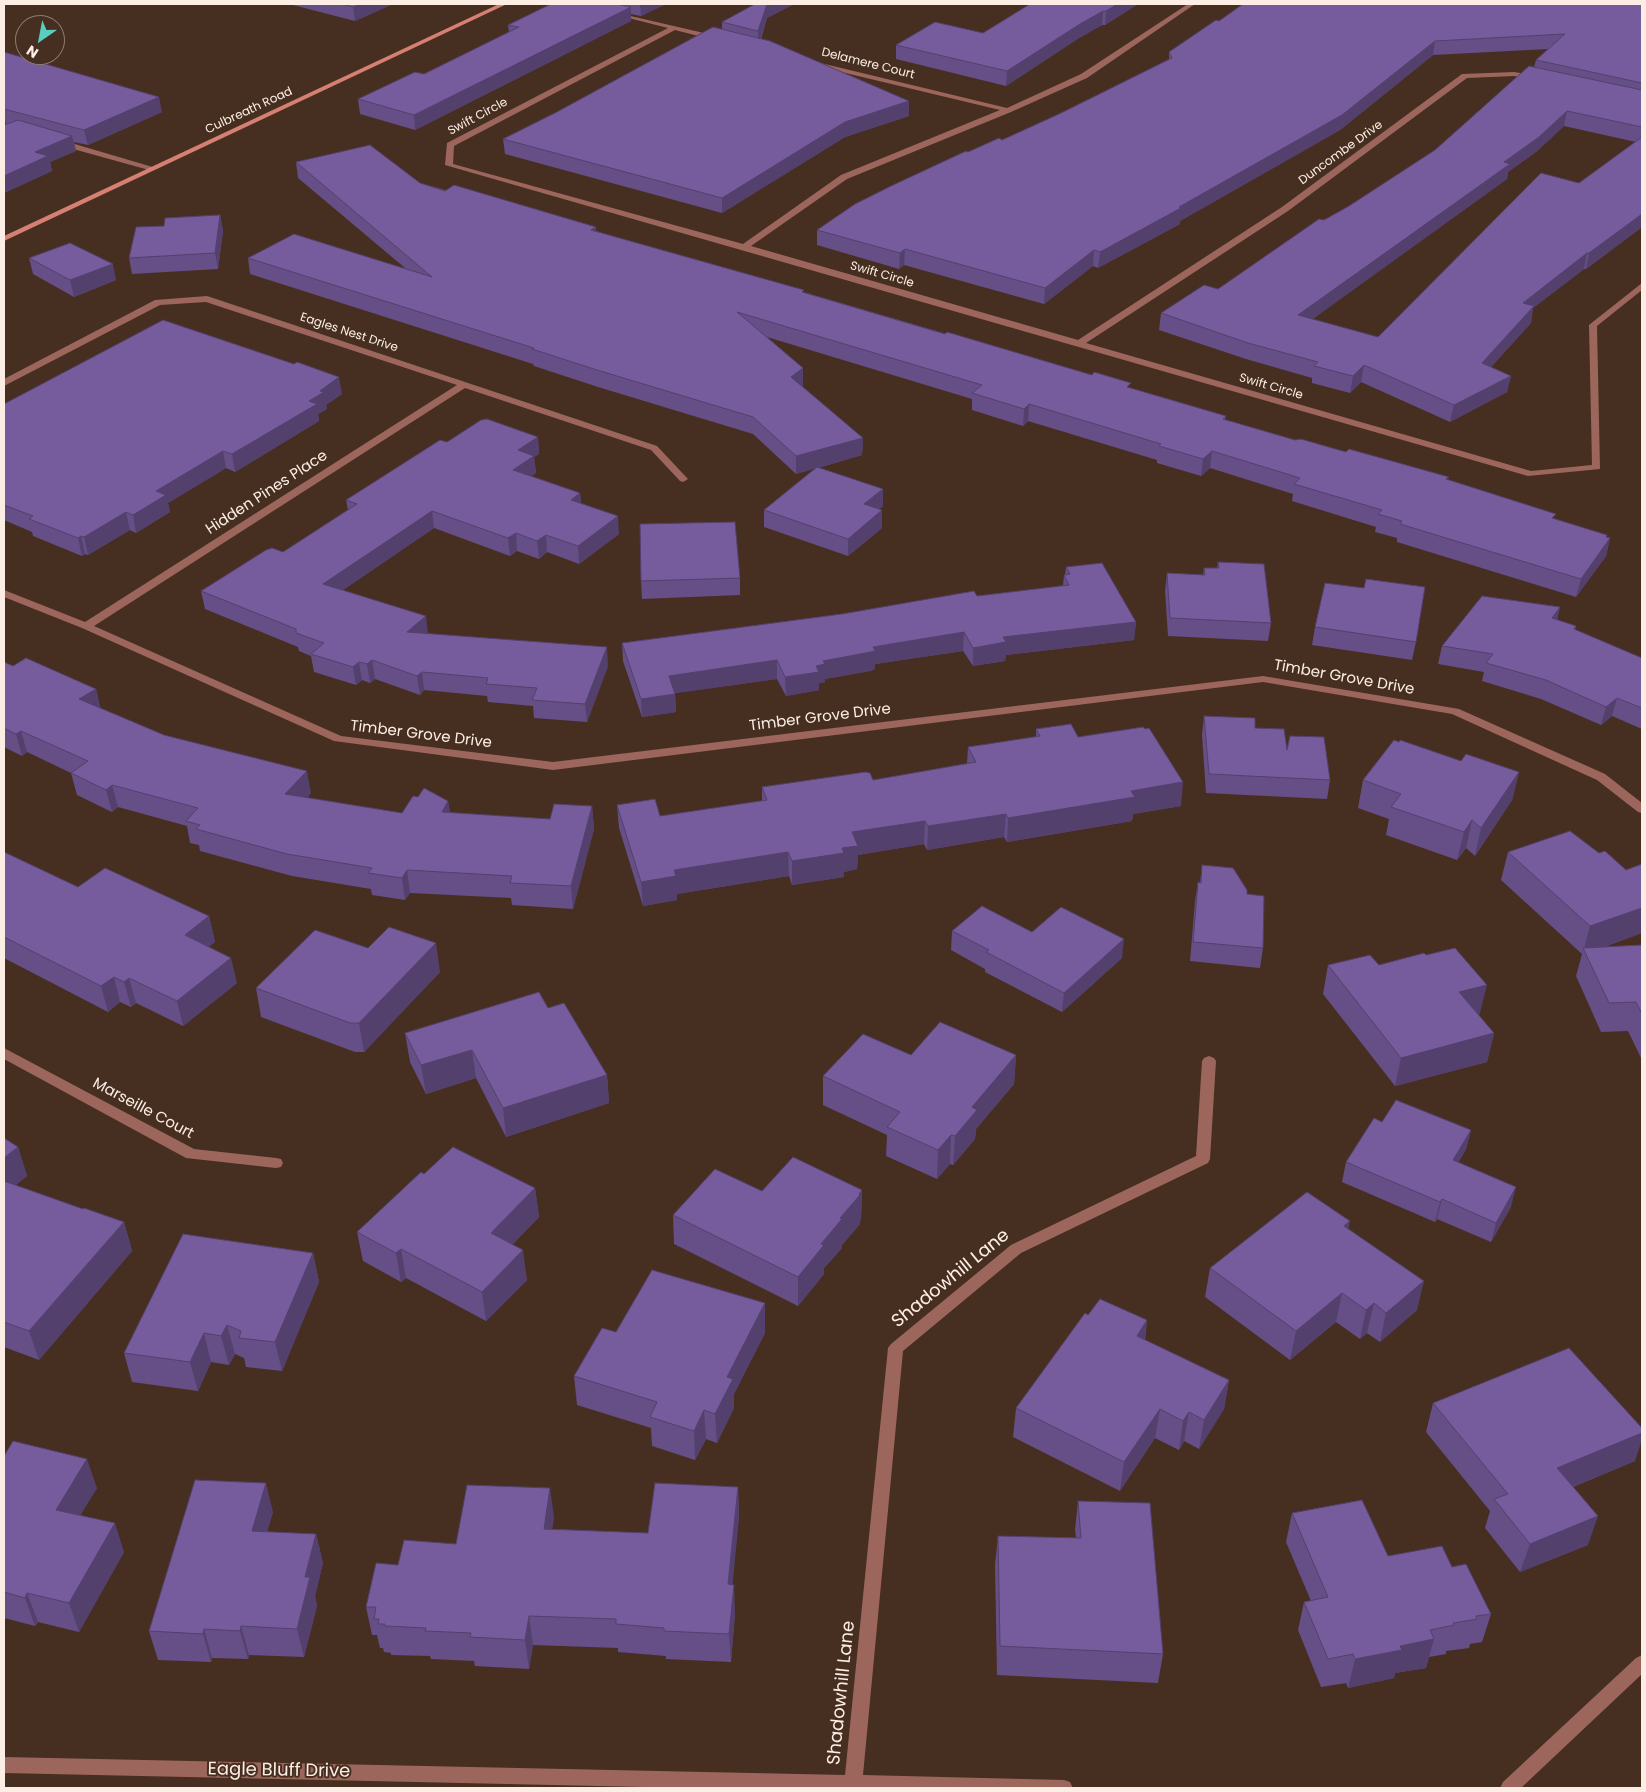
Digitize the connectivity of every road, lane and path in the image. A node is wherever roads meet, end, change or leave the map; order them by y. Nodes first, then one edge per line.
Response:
1 (504, 4) edge
2 (1192, 4) edge
3 (603, 10) edge
4 (674, 28) junction
5 (722, 40) edge
6 (798, 59) edge
7 (1541, 80) edge
8 (1008, 110) junction
9 (48, 139) edge
10 (152, 168) junction
11 (4, 239) edge
12 (744, 247) junction
13 (1642, 286) edge
14 (1077, 344) junction
15 (4, 383) edge
16 (464, 385) junction
17 (683, 479) dead end
18 (4, 593) edge
19 (86, 626) junction
20 (1642, 809) edge
21 (4, 1052) edge
22 (1209, 1062) dead end
23 (276, 1162) dead end
24 (1642, 1662) edge
25 (4, 1766) edge
26 (853, 1784) junction
27 (1064, 1788) edge
28 (1509, 1788) edge

1 - 10 street, Culbreath Road
2 - 8 street
3 - 4 street
4 - 5 street
4 - 12 street, Swift Circle
6 - 8 street, Delamere Court
7 - 14 street, Duncombe Drive
8 - 12 street
9 - 10 street
10 - 11 street, Culbreath Road
12 - 14 street, Swift Circle
13 - 14 street, Swift Circle
15 - 16 street, Eagles Nest Drive
16 - 17 street, Eagles Nest Drive
16 - 19 street, Hidden Pines Place
18 - 19 street, Timber Grove Drive
19 - 20 street, Timber Grove Drive
21 - 23 street, Marseille Court
22 - 26 street, Shadowhill Lane
24 - 28 street
25 - 26 street, Eagle Bluff Drive
26 - 27 street, Eagle Bluff Drive

